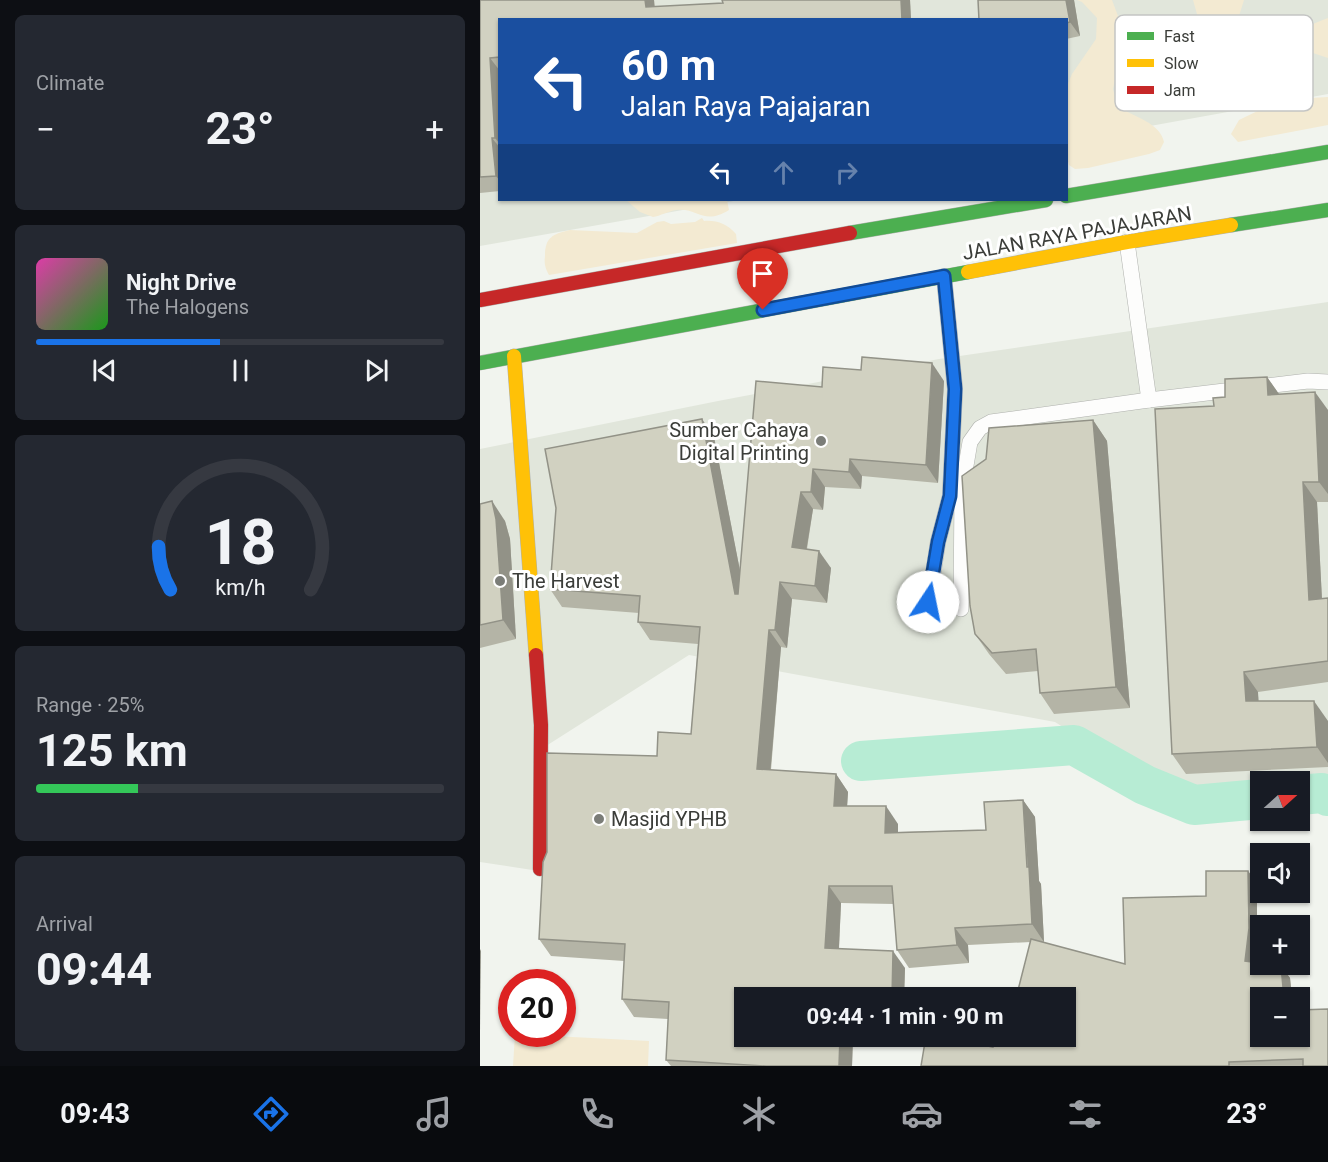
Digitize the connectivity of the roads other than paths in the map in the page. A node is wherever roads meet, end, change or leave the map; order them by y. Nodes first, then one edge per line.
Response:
1 (1328, 152) edge
2 (1068, 196) edge
3 (1040, 201) edge
4 (1328, 210) edge
5 (1127, 242) junction
6 (944, 276) junction
7 (480, 300) edge
8 (514, 356) junction
9 (480, 363) edge
10 (1328, 382) edge
11 (1149, 400) junction
12 (961, 609) dead end
13 (924, 617) dead end
14 (540, 869) edge

1 - 2 main road, JALAN RAYA PAJAJARAN
3 - 7 main road, JALAN RAYA PAJAJARAN
4 - 5 main road, JALAN RAYA PAJAJARAN
5 - 6 main road, JALAN RAYA PAJAJARAN
5 - 11 lane
6 - 8 main road, JALAN RAYA PAJAJARAN
6 - 13 lane
8 - 9 main road, JALAN RAYA PAJAJARAN
8 - 14 main road
10 - 11 lane
11 - 12 lane

